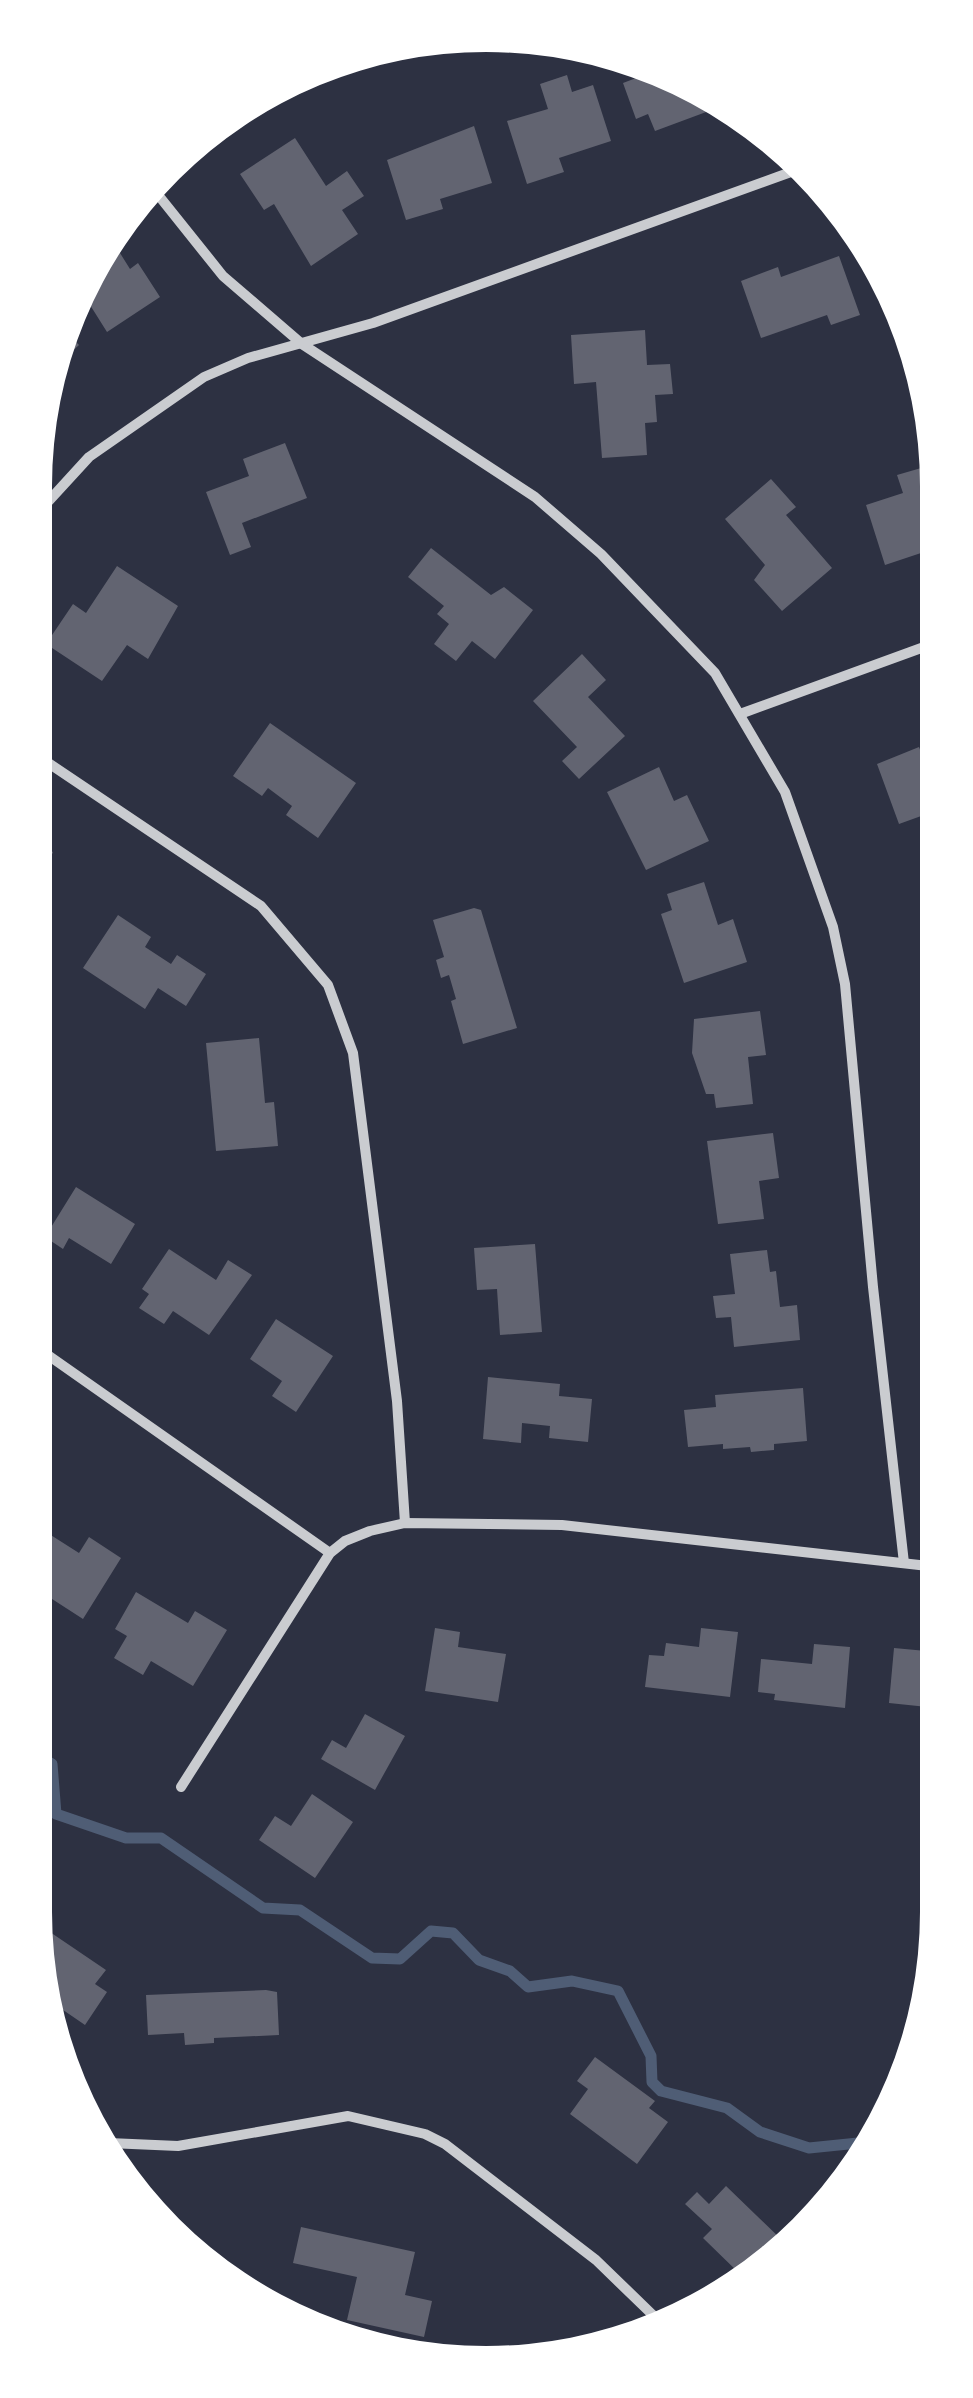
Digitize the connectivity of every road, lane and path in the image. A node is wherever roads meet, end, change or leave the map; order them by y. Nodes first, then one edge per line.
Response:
1 (787, 174) edge
2 (161, 199) edge
3 (302, 344) junction
4 (52, 497) edge
5 (920, 649) edge
6 (740, 714) junction
7 (52, 765) edge
8 (52, 1358) edge
9 (405, 1523) junction
10 (330, 1553) junction
11 (904, 1563) junction
12 (920, 1564) edge
13 (181, 1787) dead end
14 (120, 2143) edge
15 (651, 2313) edge

1 - 3 street
2 - 3 street
3 - 4 street
3 - 6 street
5 - 6 street
6 - 11 street
7 - 9 street
8 - 10 street
9 - 10 street
9 - 11 street
10 - 13 street
11 - 12 street
14 - 15 street

